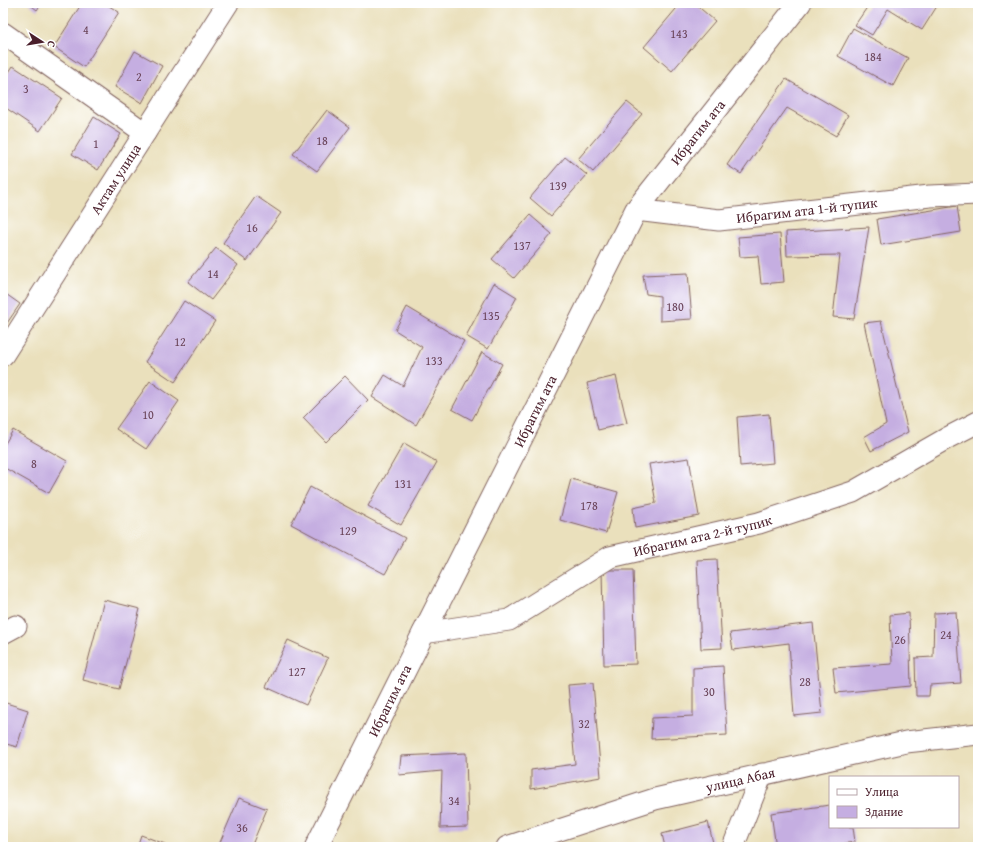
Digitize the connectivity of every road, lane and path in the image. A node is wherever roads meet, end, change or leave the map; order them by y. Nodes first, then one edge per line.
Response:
1 (228, 3) edge
2 (800, 3) edge
3 (3, 33) edge
4 (145, 133) junction
5 (978, 194) edge
6 (636, 210) junction
7 (3, 355) edge
8 (978, 422) edge
9 (423, 633) junction
10 (978, 734) edge
11 (762, 774) junction
12 (316, 847) edge
13 (507, 847) edge
14 (733, 847) edge

1 - 4 street, Актам улица
2 - 6 street, Ибрагим ата
3 - 4 street
4 - 7 street, Актам улица
5 - 6 street, Ибрагим ата 1-й тупик
6 - 9 street, Ибрагим ата
8 - 9 street, Ибрагим ата 2-й тупик
9 - 12 street, Ибрагим ата
10 - 11 street, улица Абая
11 - 13 street, улица Абая
11 - 14 street

